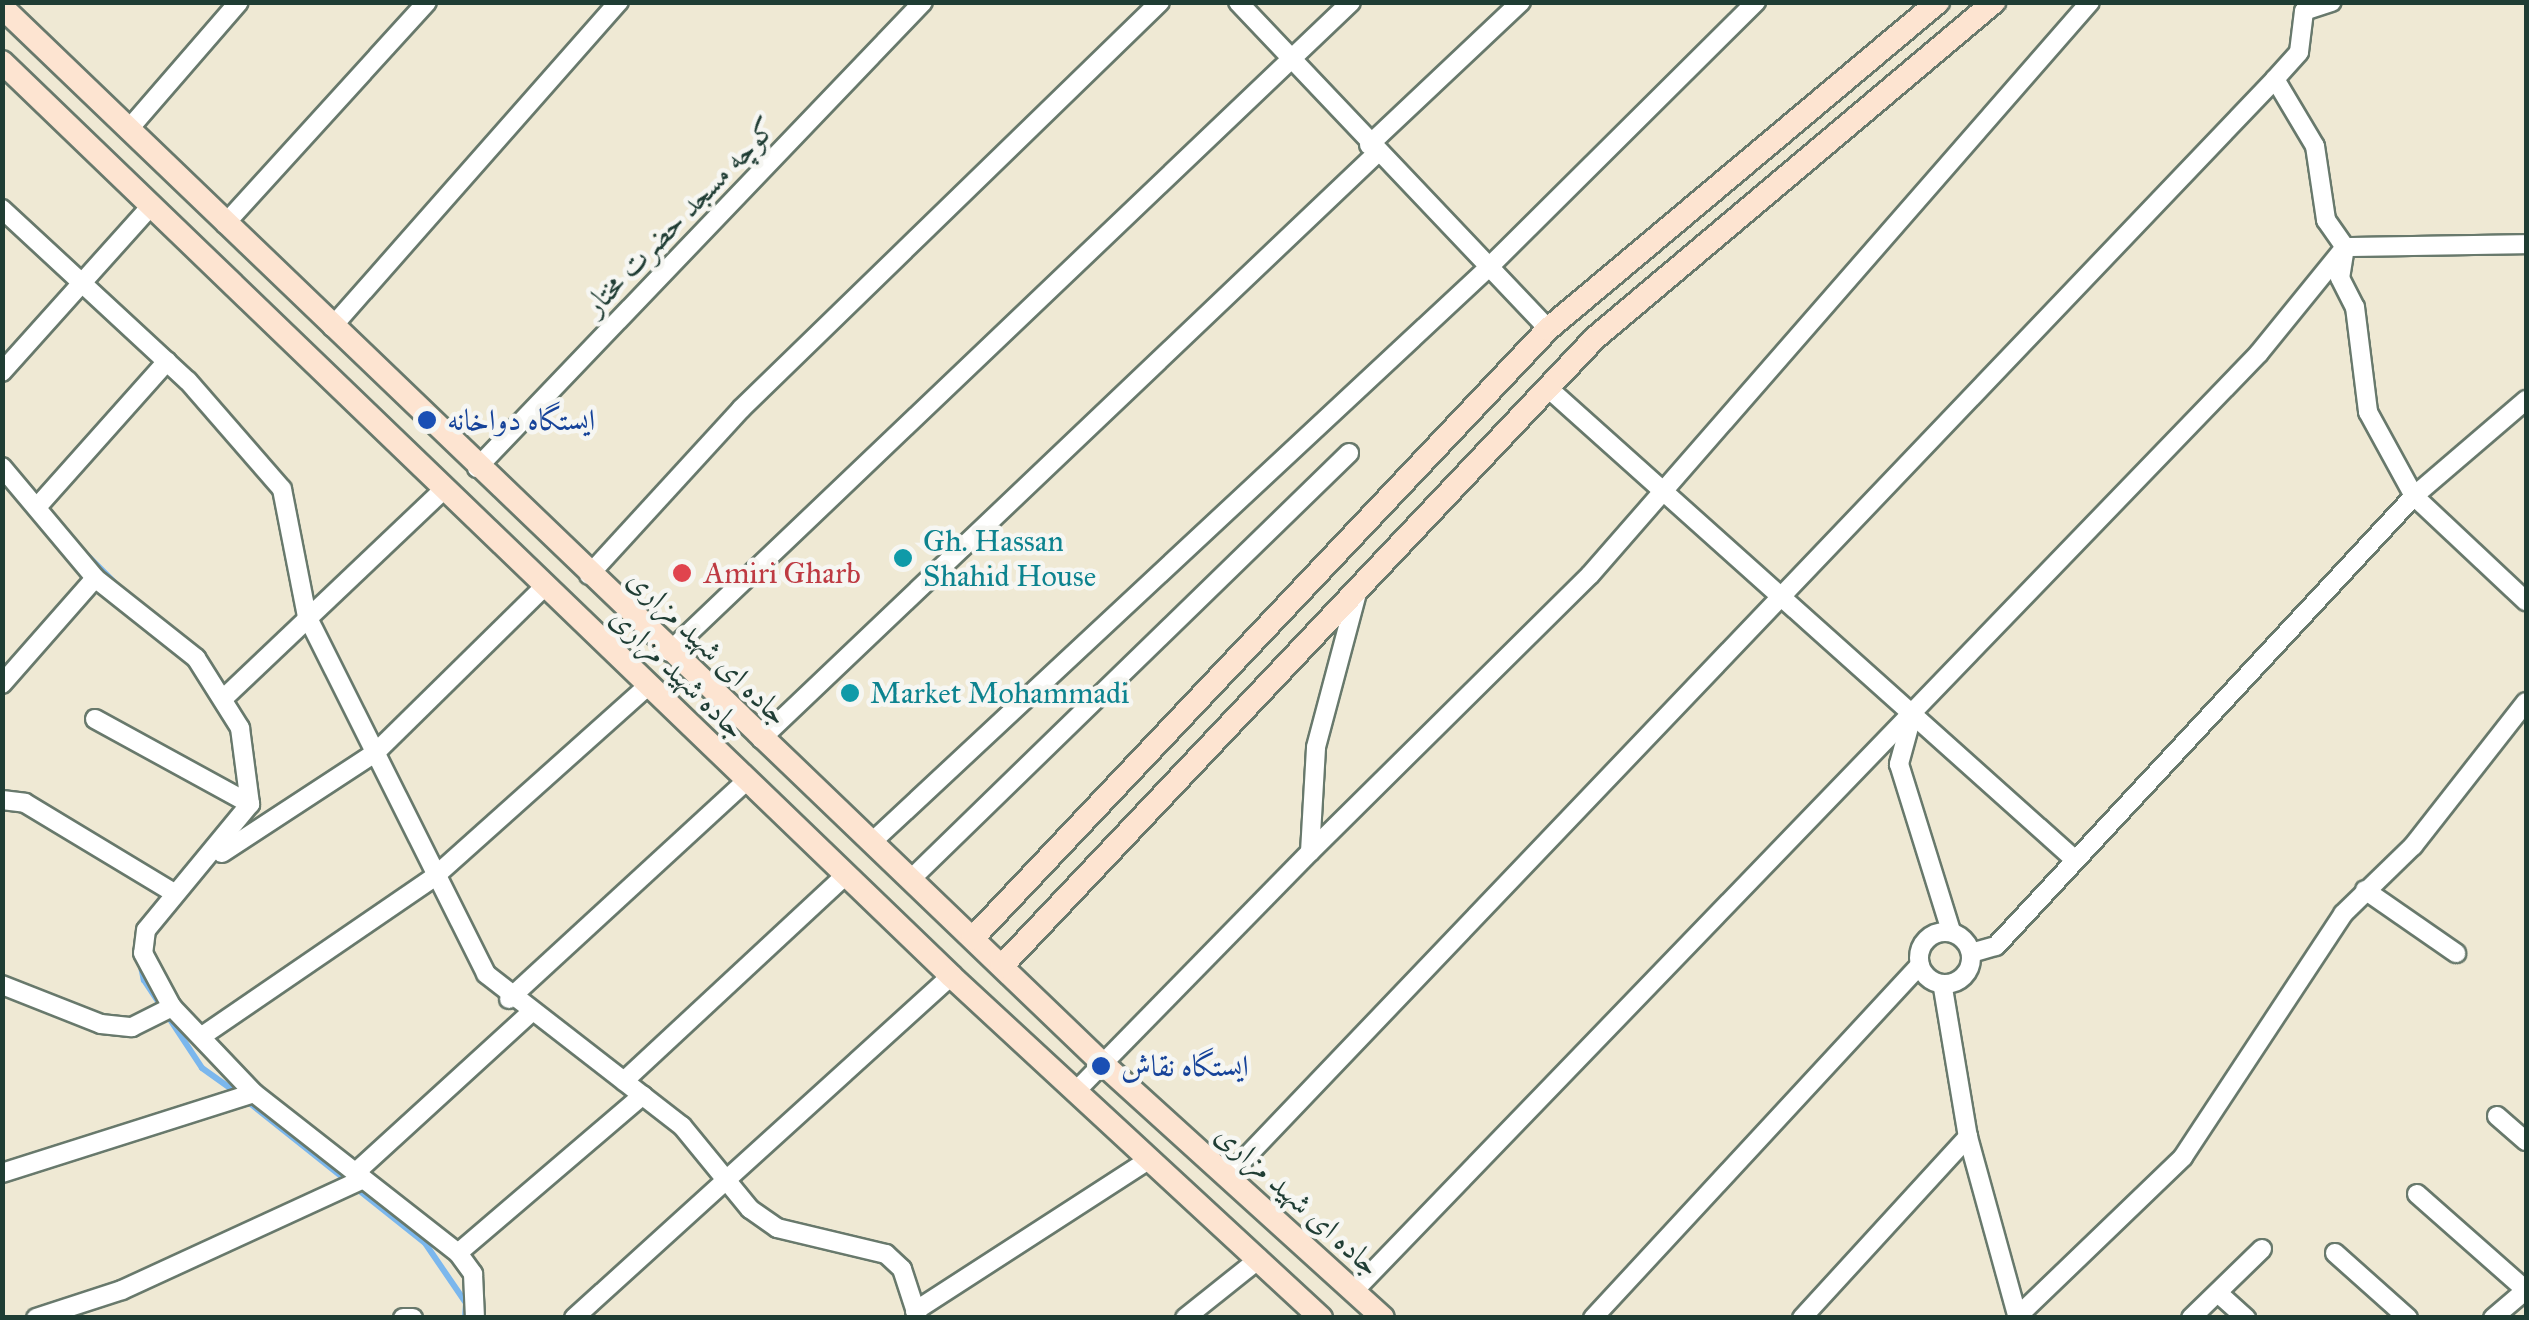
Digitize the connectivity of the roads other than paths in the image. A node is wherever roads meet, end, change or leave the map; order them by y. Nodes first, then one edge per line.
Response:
1 (239, 2) edge
2 (427, 2) edge
3 (619, 2) edge
4 (924, 2) edge
5 (1160, 2) edge
6 (1238, 2) edge
7 (1351, 2) edge
8 (1521, 2) edge
9 (1756, 2) edge
10 (1938, 2) edge
11 (1994, 2) edge
12 (2090, 2) edge
13 (2332, 2) edge
14 (2, 7) edge
15 (1294, 60) junction
16 (2, 62) edge
17 (2275, 79) junction
18 (128, 130) junction
19 (1373, 149) junction
20 (151, 206) junction
21 (2, 209) edge
22 (226, 224) junction
23 (2526, 244) edge
24 (2345, 248) junction
25 (1488, 268) junction
26 (84, 282) junction
27 (332, 327) junction
28 (1548, 329) junction
29 (167, 361) junction
30 (2, 372) edge
31 (1548, 388) junction
32 (2526, 400) edge
33 (1348, 453) dead end
34 (2, 468) edge
35 (477, 468) junction
36 (443, 490) junction
37 (1663, 492) junction
38 (2414, 496) junction
39 (38, 506) junction
40 (589, 576) junction
41 (95, 578) junction
42 (1360, 583) junction
43 (544, 586) junction
44 (1778, 598) junction
45 (2526, 602) edge
46 (307, 616) junction
47 (670, 652) junction
48 (2, 684) edge
49 (648, 686) junction
50 (225, 697) junction
51 (2526, 702) edge
52 (1913, 715) junction
53 (95, 719) dead end
54 (761, 739) junction
55 (376, 753) junction
56 (747, 780) junction
57 (2, 800) edge
58 (250, 804) junction
59 (872, 842) junction
60 (1310, 852) junction
61 (2073, 858) junction
62 (210, 861) junction
63 (846, 875) junction
64 (433, 878) junction
65 (911, 879) junction
66 (2365, 890) junction
67 (174, 892) junction
68 (1951, 931) junction
69 (972, 938) junction
70 (2456, 952) dead end
71 (1971, 953) junction
72 (1920, 965) junction
73 (1002, 966) junction
74 (951, 976) junction
75 (2, 985) edge
76 (1943, 988) junction
77 (509, 999) junction
78 (172, 1007) junction
79 (529, 1014) junction
80 (205, 1034) junction
81 (1102, 1064) junction
82 (624, 1081) junction
83 (1075, 1092) junction
84 (254, 1093) junction
85 (644, 1095) junction
86 (2497, 1116) dead end
87 (1968, 1137) junction
88 (2526, 1141) edge
89 (1148, 1160) junction
90 (2, 1173) edge
91 (359, 1176) junction
92 (1228, 1177) junction
93 (727, 1185) junction
94 (2417, 1194) dead end
95 (2262, 1248) dead end
96 (458, 1253) junction
97 (2335, 1254) dead end
98 (1259, 1259) junction
99 (2526, 1290) edge
100 (1353, 1292) junction
101 (2218, 1292) junction
102 (916, 1314) edge
103 (2018, 1317) edge
104 (36, 1318) edge
105 (403, 1318) edge
106 (413, 1318) edge
107 (475, 1318) edge
108 (574, 1318) edge
109 (1185, 1318) edge
110 (1321, 1318) edge
111 (1383, 1318) edge
112 (1593, 1318) edge
113 (1802, 1318) edge
114 (2191, 1318) edge
115 (2246, 1318) edge
116 (2408, 1318) edge
117 (2494, 1318) edge

1 - 18 street
2 - 22 street
3 - 27 street
4 - 35 street, کوچه مسجد حضرت مختار
5 - 40 street
6 - 15 street
7 - 15 street
8 - 19 street
9 - 25 street
10 - 28 main road
11 - 31 main road
12 - 37 street
13 - 17 street
14 - 18 main road, جاده ای شهید مزاری
15 - 19 street
15 - 47 street
16 - 20 main road, جاده شهید مزاری
17 - 24 street
17 - 44 street
18 - 22 main road, جاده ای شهید مزاری
19 - 25 street
19 - 54 street
20 - 26 street
20 - 36 main road, جاده شهید مزاری
21 - 26 street
22 - 27 main road, جاده ای شهید مزاری
23 - 24 street
24 - 38 street
24 - 52 street
25 - 28 street
25 - 59 street
26 - 29 street
26 - 30 street
27 - 35 main road, جاده ای شهید مزاری
28 - 69 main road
29 - 39 street
29 - 46 street
31 - 37 street
31 - 42 main road
32 - 38 street
33 - 65 street
34 - 39 street
35 - 40 main road, جاده ای شهید مزاری
36 - 43 main road, جاده شهید مزاری
36 - 46 street
37 - 44 street
37 - 60 street
38 - 45 street
38 - 61 street
39 - 41 street
40 - 47 main road, جاده ای شهید مزاری
41 - 48 street
41 - 50 street
42 - 60 street
42 - 73 main road
43 - 49 main road, جاده شهید مزاری
43 - 55 street
44 - 52 street
44 - 92 street
46 - 50 street
46 - 55 street
47 - 54 main road, جاده ای شهید مزاری
49 - 56 main road, جاده شهید مزاری
49 - 64 street
50 - 58 street
51 - 66 street
52 - 61 street
52 - 68 street
52 - 100 street
53 - 58 street
54 - 59 main road, جاده ای شهید مزاری
55 - 62 street
55 - 64 street
56 - 63 main road, جاده شهید مزاری
56 - 77 street
57 - 67 street
58 - 62 street
59 - 65 main road, جاده ای شهید مزاری
60 - 81 street
61 - 71 street
62 - 67 street
63 - 74 main road, جاده شهید مزاری
63 - 82 street
64 - 77 street
64 - 80 street
65 - 69 main road, جاده ای شهید مزاری
66 - 70 street
66 - 103 street
67 - 78 street
68 - 71 street
68 - 72 street
69 - 73 main road, جاده ای شهید مزاری
71 - 76 street
72 - 76 street
72 - 112 street
73 - 81 main road, جاده ای شهید مزاری
74 - 83 main road, جاده شهید مزاری
74 - 93 street
75 - 78 street
76 - 87 street
77 - 79 street
78 - 80 street
79 - 82 street
79 - 91 street
80 - 84 street
81 - 83 street
81 - 92 main road, جاده ای شهید مزاری
82 - 85 street
83 - 89 main road, جاده شهید مزاری
84 - 90 street
84 - 91 street
85 - 93 street
85 - 96 street
86 - 88 street
87 - 103 street
87 - 113 street
89 - 98 main road, جاده شهید مزاری
89 - 102 street
91 - 96 street
91 - 104 street
92 - 100 main road, جاده ای شهید مزاری
93 - 102 street
93 - 108 street
94 - 99 street
95 - 101 street
96 - 107 street
97 - 116 street
98 - 109 street
98 - 110 main road, جاده شهید مزاری
99 - 117 street
100 - 111 main road, جاده ای شهید مزاری
101 - 114 street
101 - 115 street
105 - 106 street

